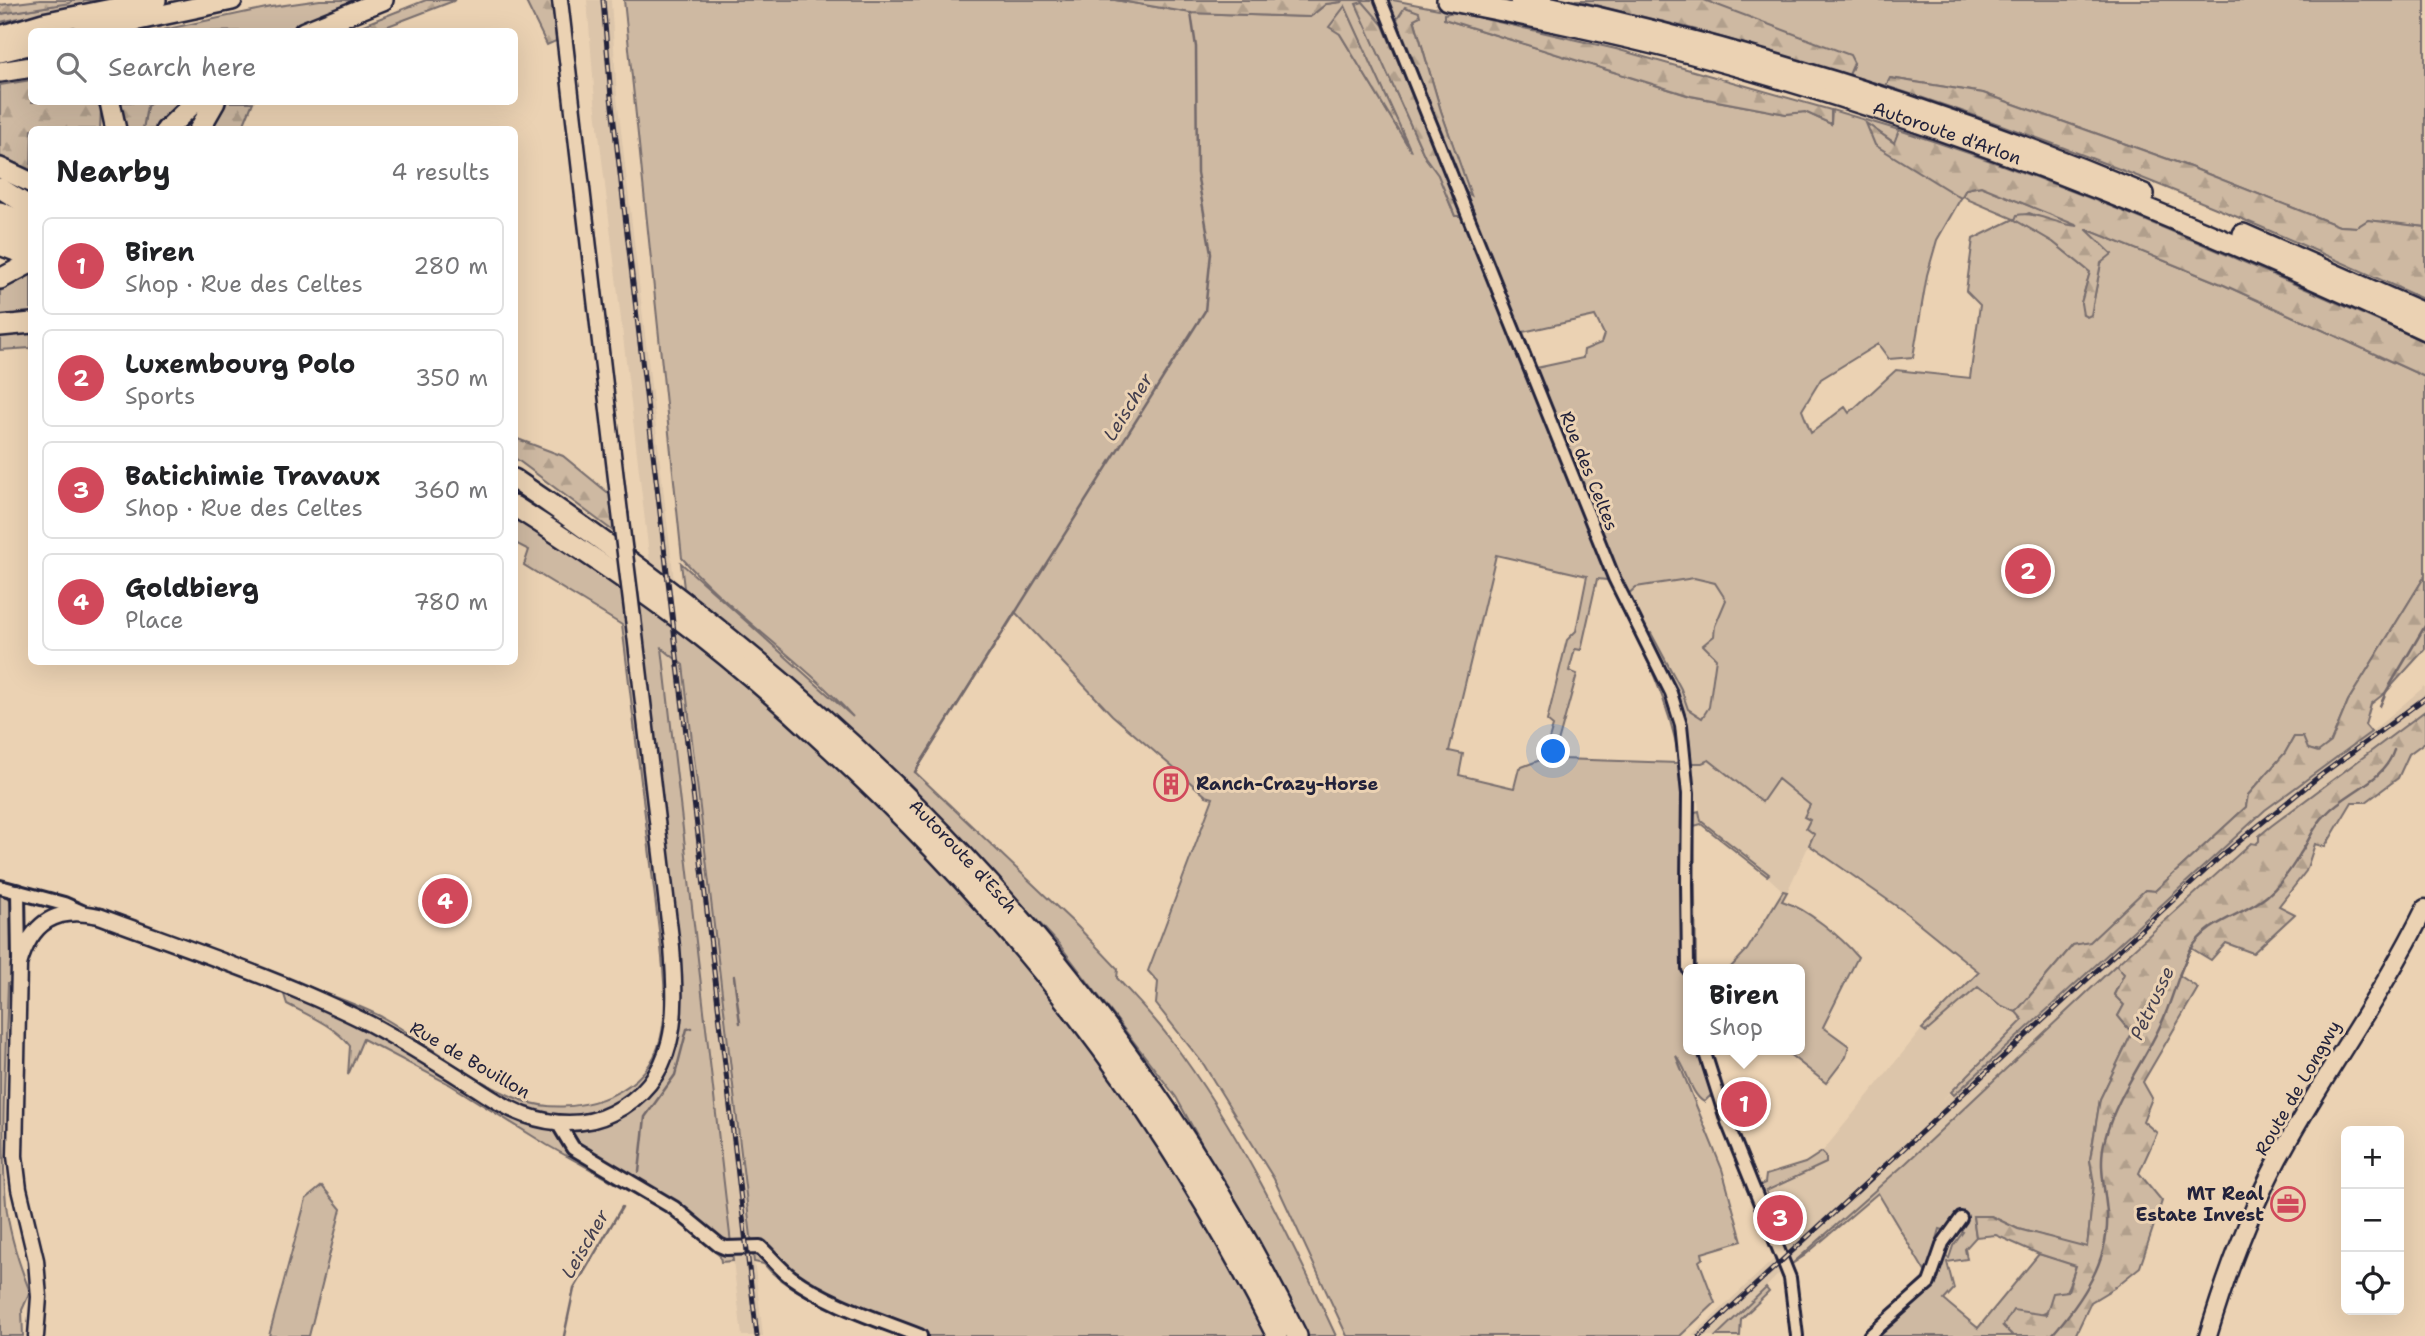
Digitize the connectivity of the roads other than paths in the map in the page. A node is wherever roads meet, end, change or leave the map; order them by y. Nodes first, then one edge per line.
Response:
1 (156, 0) edge
2 (232, 0) edge
3 (383, 0) edge
4 (559, 0) edge
5 (1381, 0) edge
6 (1447, 0) edge
7 (1520, 0) edge
8 (43, 23) junction
9 (0, 28) edge
10 (101, 28) edge
11 (313, 28) edge
12 (0, 36) edge
13 (28, 45) edge
14 (0, 52) edge
15 (28, 68) edge
16 (0, 72) edge
17 (111, 105) edge
18 (192, 105) edge
19 (213, 105) edge
20 (115, 126) edge
21 (170, 126) edge
22 (201, 126) edge
23 (0, 169) edge
24 (28, 181) edge
25 (0, 188) edge
26 (28, 206) edge
27 (0, 212) edge
28 (28, 223) edge
29 (0, 230) edge
30 (28, 241) edge
31 (0, 245) edge
32 (28, 258) edge
33 (28, 262) edge
34 (3, 277) edge
35 (2425, 314) edge
36 (28, 323) edge
37 (0, 326) edge
38 (2425, 330) edge
39 (518, 481) edge
40 (518, 509) edge
41 (0, 887) edge
42 (18, 891) junction
43 (2425, 908) edge
44 (82, 912) junction
45 (1688, 964) edge
46 (19, 965) junction
47 (1706, 1055) edge
48 (558, 1123) junction
49 (1961, 1218) dead end
50 (36, 1336) edge
51 (920, 1336) edge
52 (1277, 1336) edge
53 (1297, 1336) edge
54 (1797, 1336) edge
55 (1869, 1336) edge
56 (2208, 1336) edge

1 - 8 highway
2 - 10 highway
3 - 11 highway
4 - 48 main road, Rue de Bouillon, bridge
5 - 45 street, Rue des Celtes
6 - 38 highway, Autoroute d'Arlon
7 - 35 highway, Autoroute d'Arlon
8 - 9 highway
8 - 12 highway
13 - 14 highway
15 - 16 highway
17 - 20 highway
18 - 21 highway
19 - 22 highway
23 - 24 highway
25 - 26 highway
27 - 28 highway
29 - 30 highway
31 - 32 highway
33 - 34 highway
36 - 37 highway
39 - 53 highway, Autoroute d'Esch
40 - 52 highway, Autoroute d'Esch
41 - 42 street, Rue de Bouillon
42 - 44 street, Rue de Bouillon
42 - 46 street
43 - 56 main road, Route de Longwy
44 - 46 main road
44 - 48 main road, Rue de Bouillon
46 - 50 main road
47 - 54 street
48 - 51 street
49 - 55 street

